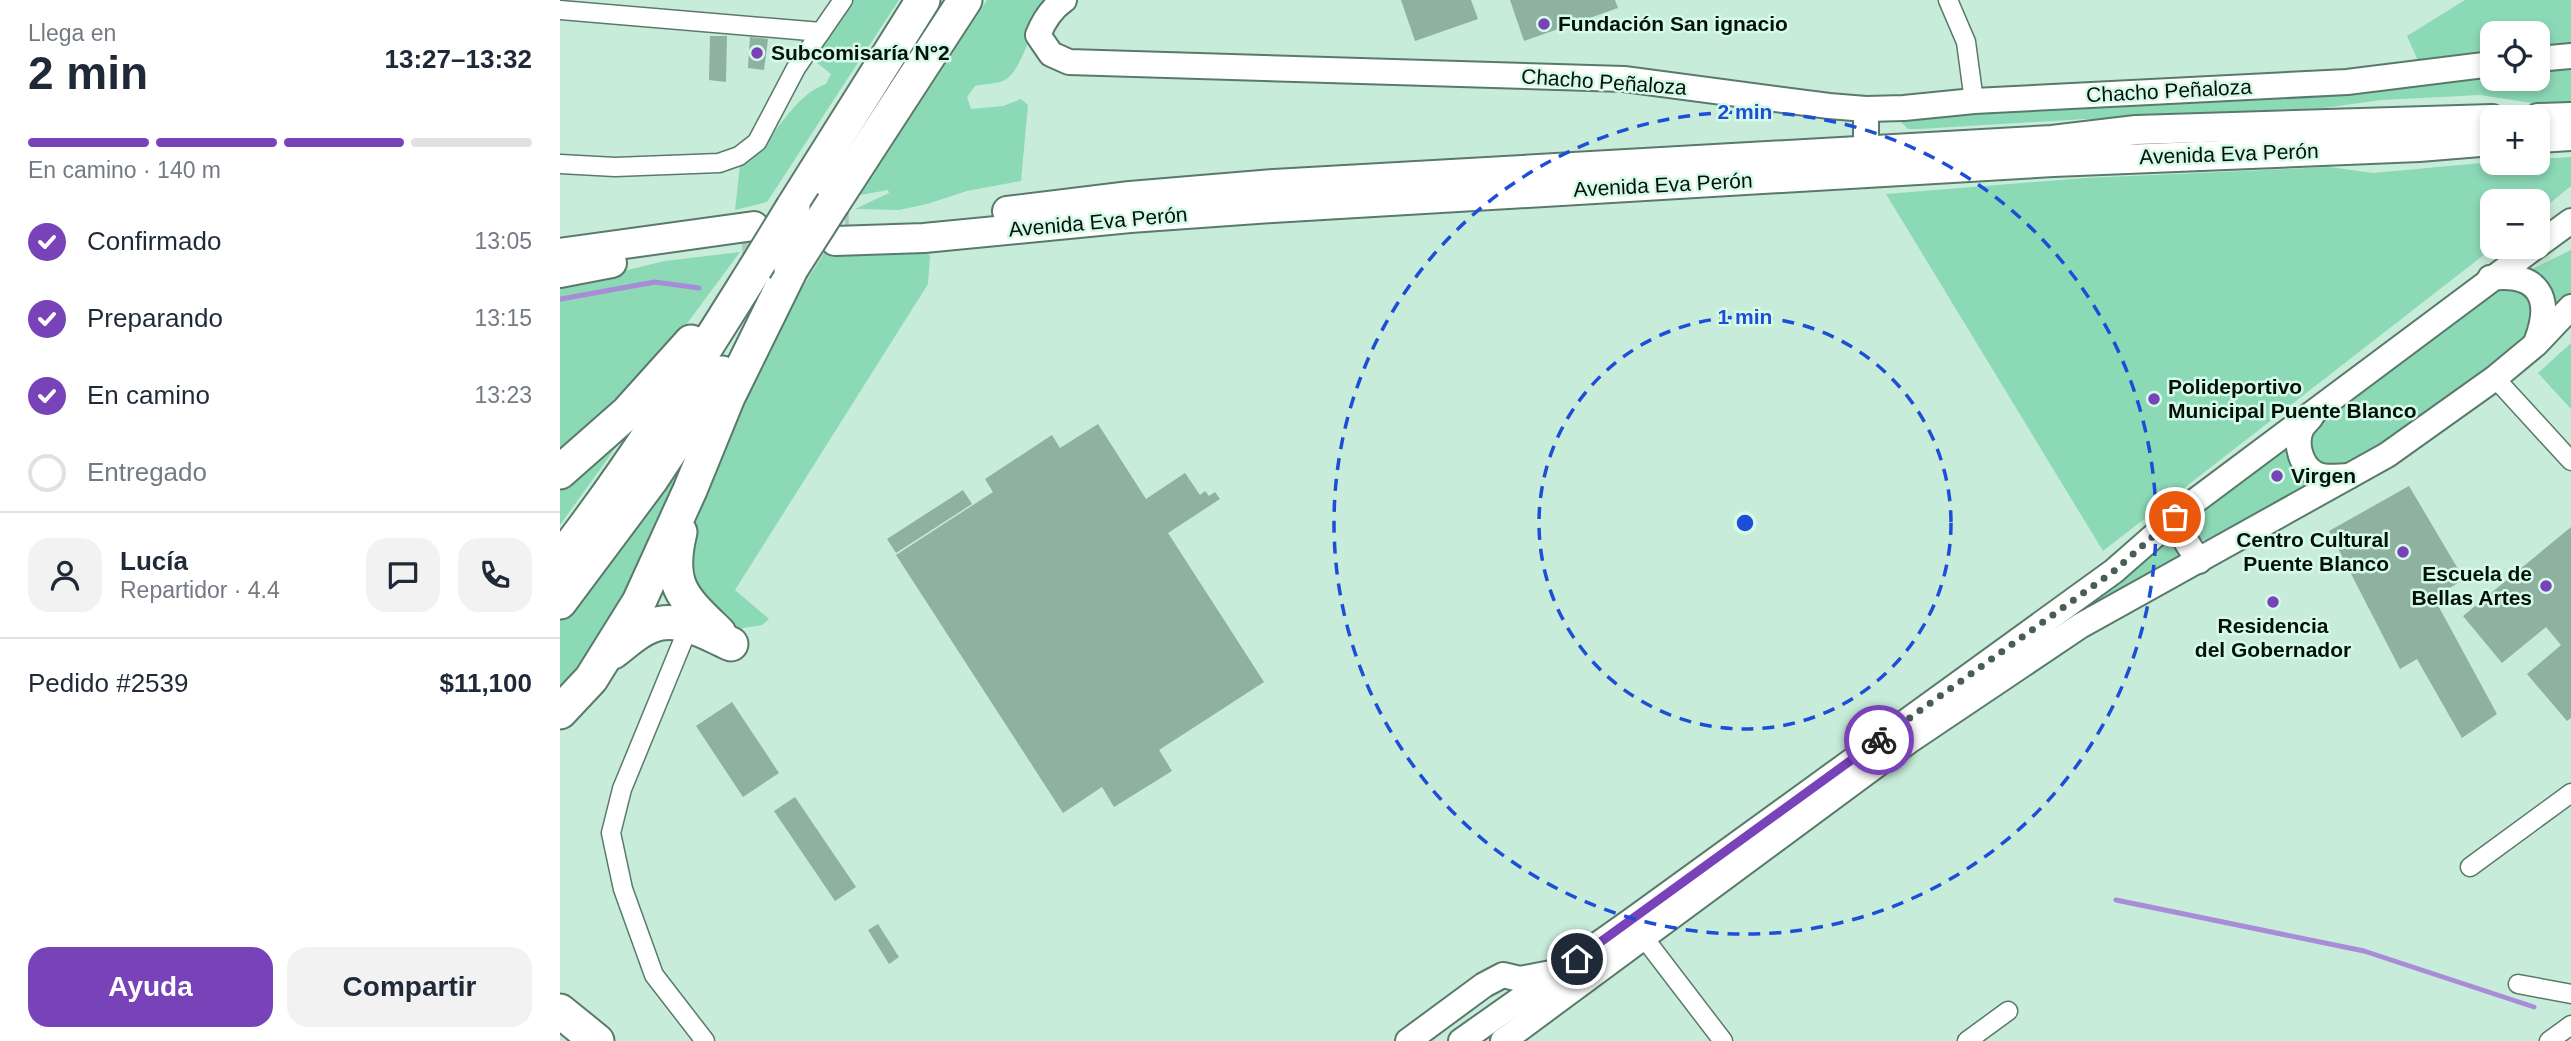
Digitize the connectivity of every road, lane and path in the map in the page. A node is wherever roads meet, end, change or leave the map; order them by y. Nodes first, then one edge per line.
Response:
1 (843, 0) edge
2 (923, 0) edge
3 (965, 0) edge
4 (1064, 0) edge
5 (1948, 0) edge
6 (560, 10) edge
7 (821, 32) junction
8 (2571, 56) edge
9 (2550, 58) edge
10 (2480, 65) edge
11 (1974, 100) junction
12 (1866, 108) junction
13 (2571, 117) edge
14 (2480, 118) edge
15 (2550, 118) edge
16 (2571, 135) edge
17 (2550, 137) edge
18 (2480, 142) edge
19 (1866, 151) junction
20 (560, 164) edge
21 (2571, 221) edge
22 (839, 222) junction
23 (2550, 236) edge
24 (750, 247) junction
25 (560, 253) edge
26 (2517, 259) edge
27 (791, 268) junction
28 (560, 273) edge
29 (2490, 278) junction
30 (2571, 307) edge
31 (2536, 344) junction
32 (2495, 378) junction
33 (2312, 415) junction
34 (2571, 461) edge
35 (560, 472) edge
36 (2349, 476) junction
37 (690, 490) junction
38 (2188, 507) junction
39 (560, 559) edge
40 (2199, 561) junction
41 (560, 602) edge
42 (689, 626) junction
43 (591, 679) junction
44 (560, 712) edge
45 (560, 726) edge
46 (2571, 793) edge
47 (2470, 867) dead end
48 (1637, 929) junction
49 (1559, 972) junction
50 (2518, 984) dead end
51 (2571, 994) edge
52 (560, 999) edge
53 (2008, 1012) dead end
54 (2571, 1025) edge
55 (580, 1028) edge
56 (705, 1041) edge
57 (1408, 1041) edge
58 (1461, 1041) edge
59 (1503, 1041) edge
60 (1723, 1041) edge
61 (1967, 1041) edge
62 (2549, 1041) edge

1 - 7 street
2 - 24 highway, bridge
3 - 22 highway
4 - 12 main road, Chacho Peñaloza
5 - 11 street
6 - 7 street
7 - 20 street
8 - 9 main road
10 - 11 main road, Chacho Peñaloza
11 - 12 main road, Chacho Peñaloza
12 - 19 main road
13 - 15 main road
14 - 19 main road, Avenida Eva Perón
16 - 17 main road
18 - 22 main road, Avenida Eva Perón
19 - 22 main road, Avenida Eva Perón
21 - 23 main road
22 - 27 highway, bridge
24 - 25 main road
24 - 28 main road
24 - 35 highway
24 - 39 highway
26 - 29 main road
27 - 37 highway
27 - 41 highway
29 - 31 main road
29 - 33 main road
30 - 31 main road
31 - 32 main road
32 - 34 street
32 - 36 main road
33 - 36 main road
33 - 38 main road
36 - 40 main road
37 - 42 highway
37 - 43 highway
38 - 40 main road
38 - 48 main road
40 - 48 main road
42 - 43 highway
42 - 56 street
43 - 44 highway
43 - 45 highway
46 - 47 street
48 - 49 main road
48 - 59 main road
48 - 60 street
49 - 57 main road
49 - 58 main road
50 - 51 street
52 - 55 highway
53 - 61 street
54 - 62 street

